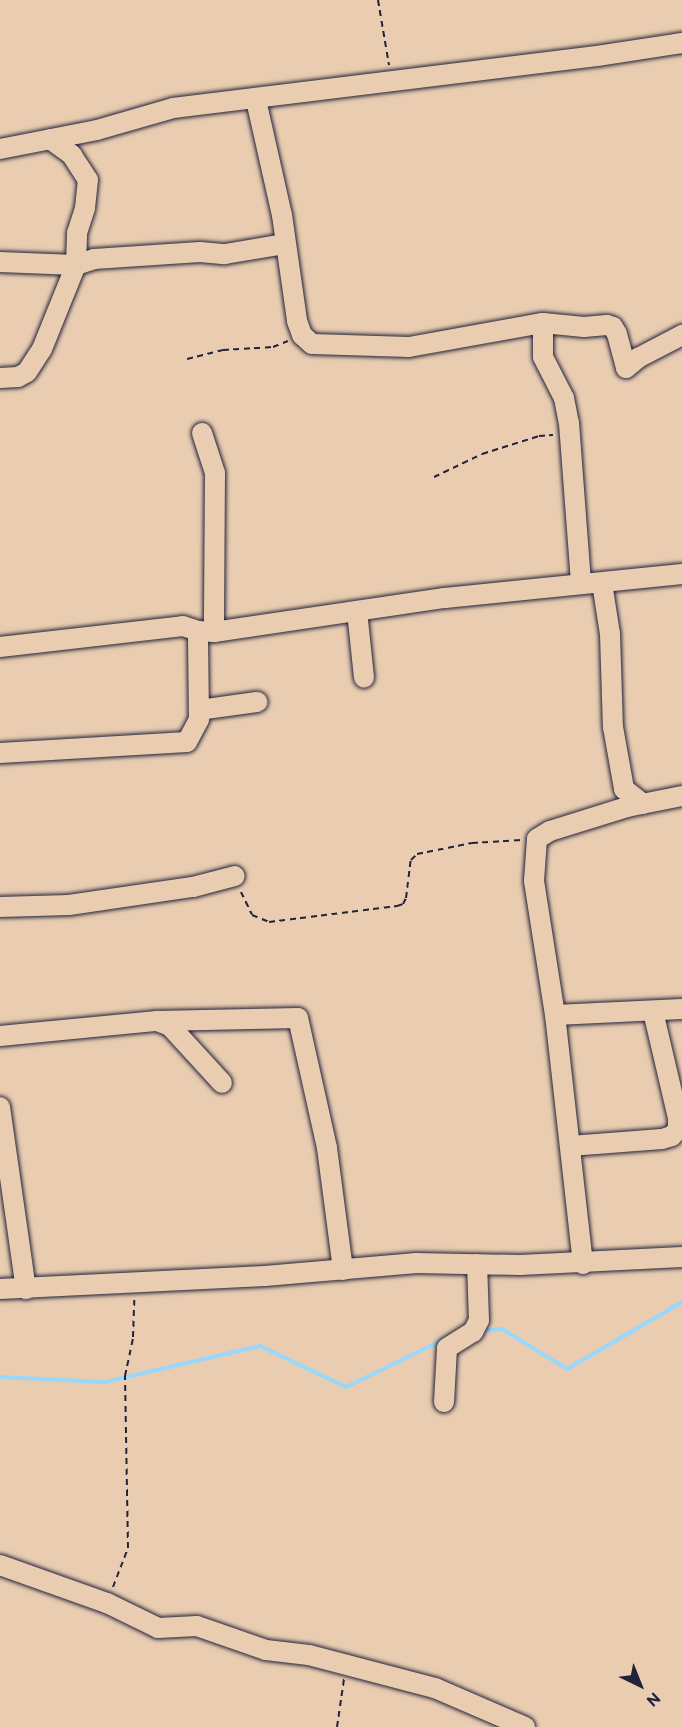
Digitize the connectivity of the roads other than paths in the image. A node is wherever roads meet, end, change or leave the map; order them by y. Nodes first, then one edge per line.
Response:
1 (682, 43) edge
2 (256, 100) junction
3 (50, 139) junction
4 (0, 148) edge
5 (285, 244) junction
6 (0, 262) edge
7 (76, 266) junction
8 (543, 323) junction
9 (682, 335) edge
10 (0, 378) edge
11 (202, 433) dead end
12 (682, 574) edge
13 (602, 583) junction
14 (581, 584) junction
15 (357, 611) junction
16 (206, 632) junction
17 (0, 647) edge
18 (364, 678) dead end
19 (257, 702) dead end
20 (199, 710) junction
21 (0, 753) edge
22 (624, 789) junction
23 (682, 796) edge
24 (643, 804) junction
25 (614, 812) junction
26 (235, 876) road end
27 (0, 907) edge
28 (682, 1010) edge
29 (652, 1011) junction
30 (555, 1014) junction
31 (157, 1021) junction
32 (0, 1036) edge
33 (222, 1083) dead end
34 (0, 1107) edge
35 (570, 1146) junction
36 (682, 1257) edge
37 (477, 1264) junction
38 (583, 1264) junction
39 (344, 1270) junction
40 (0, 1289) edge
41 (26, 1289) junction
42 (444, 1402) dead end
43 (0, 1565) edge
44 (525, 1727) edge

1 - 2 street
2 - 3 street
2 - 5 street
3 - 4 street
3 - 7 street
5 - 7 street
5 - 8 street
6 - 7 street
7 - 10 street
8 - 9 street
8 - 14 street
11 - 16 street
12 - 13 street
13 - 14 street
13 - 22 street
14 - 15 street
15 - 16 street
15 - 18 street
16 - 17 street
16 - 20 street
19 - 20 street
20 - 21 street
22 - 24 street
22 - 25 street
23 - 24 street
24 - 25 street
25 - 30 street
26 - 27 street
28 - 29 street
29 - 30 street
29 - 35 street
30 - 35 street
31 - 32 street
31 - 33 street
31 - 39 street
34 - 41 street
35 - 38 street
36 - 38 street
37 - 38 street
37 - 39 street
37 - 42 street
39 - 41 street
40 - 41 street
43 - 44 street

